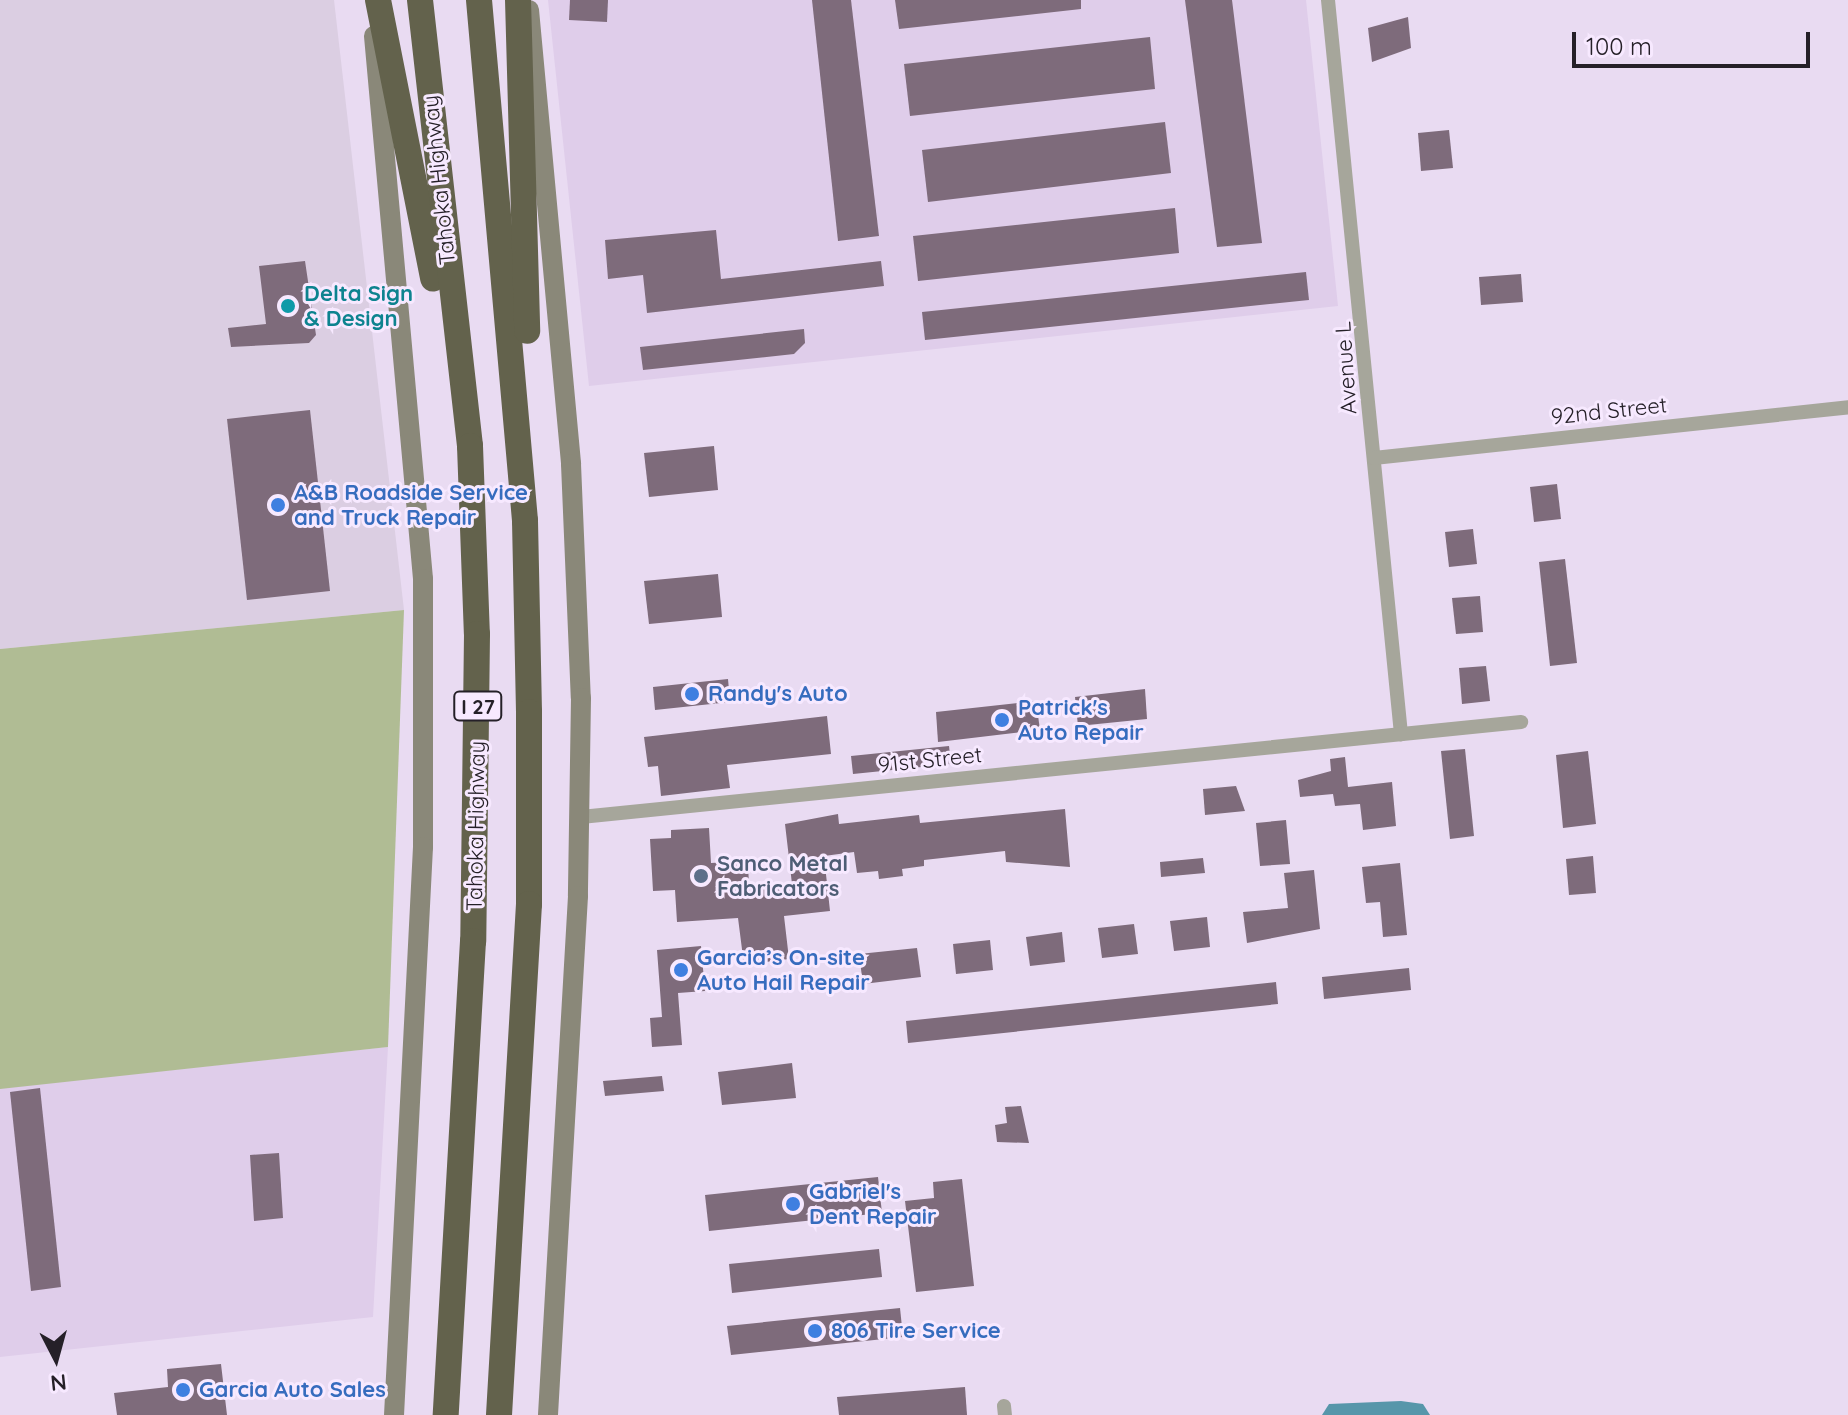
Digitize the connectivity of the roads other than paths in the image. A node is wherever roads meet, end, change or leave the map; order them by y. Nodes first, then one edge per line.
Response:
1 (371, 0) edge
2 (378, 0) edge
3 (420, 0) edge
4 (479, 0) edge
5 (518, 0) edge
6 (528, 0) edge
7 (1328, 0) edge
8 (1848, 407) edge
9 (1374, 458) junction
10 (471, 467) junction
11 (524, 506) junction
12 (1521, 722) dead end
13 (1401, 734) junction
14 (581, 817) junction
15 (394, 1415) edge
16 (446, 1415) edge
17 (499, 1415) edge
18 (548, 1415) edge

1 - 15 main road
2 - 10 highway
3 - 10 highway, Tahoka Highway / I 27
4 - 11 highway, I 27
5 - 11 highway
6 - 14 main road
7 - 9 street, Avenue L
8 - 9 street, 92nd Street
9 - 13 street, Avenue L
10 - 16 highway, Tahoka Highway / I 27
11 - 17 highway, I 27
12 - 13 street, 91st Street
13 - 14 street, 91st Street
14 - 18 main road

